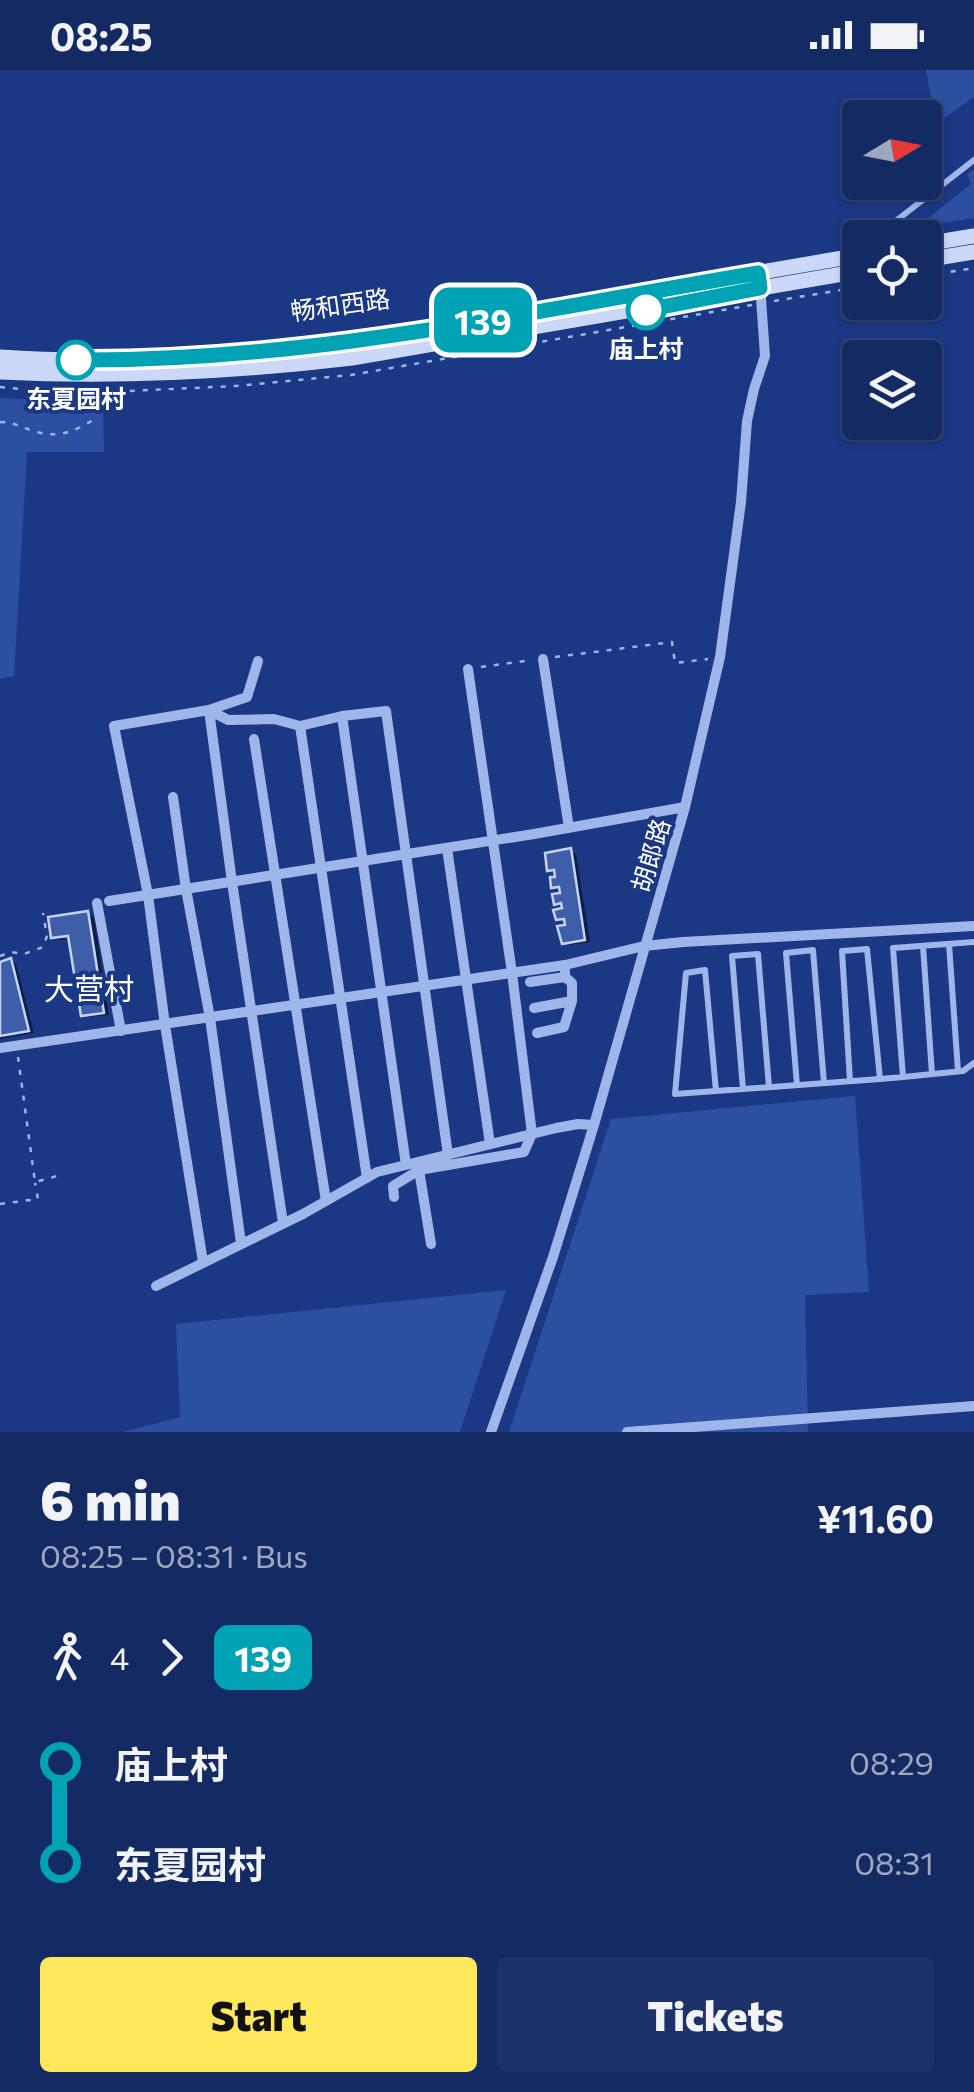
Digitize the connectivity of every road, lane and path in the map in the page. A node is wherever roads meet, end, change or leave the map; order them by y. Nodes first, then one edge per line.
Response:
1 (974, 160) edge
2 (897, 220) edge
3 (974, 236) edge
4 (942, 241) edge
5 (974, 252) edge
6 (942, 257) edge
7 (842, 260) edge
8 (974, 268) edge
9 (842, 273) edge
10 (942, 273) edge
11 (759, 280) junction
12 (0, 357) edge
13 (0, 372) edge
14 (97, 391) dead end
15 (0, 422) edge
16 (720, 658) junction
17 (544, 659) junction
18 (258, 661) dead end
19 (468, 669) joint
20 (209, 710) junction
21 (342, 716) junction
22 (300, 726) junction
23 (254, 739) dead end
24 (172, 796) dead end
25 (685, 807) junction
26 (569, 828) junction
27 (493, 841) junction
28 (447, 848) junction
29 (406, 854) junction
30 (363, 861) junction
31 (321, 868) junction
32 (275, 875) junction
33 (232, 882) junction
34 (186, 889) junction
35 (148, 895) junction
36 (42, 913) dead end
37 (974, 926) edge
38 (974, 942) edge
39 (949, 944) junction
40 (644, 946) junction
41 (923, 946) junction
42 (0, 956) edge
43 (565, 971) junction
44 (512, 973) junction
45 (466, 980) junction
46 (530, 982) dead end
47 (424, 986) junction
48 (381, 993) junction
49 (340, 999) junction
50 (572, 1001) junction
51 (296, 1005) junction
52 (534, 1008) dead end
53 (250, 1012) junction
54 (210, 1018) junction
55 (165, 1025) junction
56 (121, 1031) junction
57 (537, 1033) dead end
58 (16, 1046) junction
59 (0, 1048) edge
60 (974, 1063) edge
61 (958, 1071) junction
62 (932, 1074) junction
63 (902, 1077) junction
64 (880, 1078) junction
65 (850, 1080) junction
66 (824, 1082) junction
67 (797, 1085) junction
68 (769, 1087) junction
69 (743, 1089) junction
70 (716, 1091) junction
71 (594, 1124) junction
72 (532, 1134) junction
73 (490, 1144) junction
74 (448, 1154) junction
75 (406, 1165) junction
76 (419, 1170) junction
77 (61, 1175) dead end
78 (367, 1178) junction
79 (35, 1182) junction
80 (394, 1197) dead end
81 (326, 1201) junction
82 (0, 1204) edge
83 (283, 1223) junction
84 (241, 1243) junction
85 (431, 1244) dead end
86 (203, 1262) junction
87 (156, 1286) dead end
88 (974, 1406) edge
89 (491, 1432) edge
90 (627, 1432) edge

1 - 2 lane
3 - 4 main road
5 - 6 main road
7 - 11 main road, 畅和西路
8 - 10 path
9 - 11 main road, 畅和西路
11 - 12 main road, 畅和西路
11 - 13 main road, 畅和西路
11 - 16 street, 胡郎路
14 - 15 path
16 - 17 path
16 - 25 street, 胡郎路
17 - 19 path
17 - 26 street
18 - 20 street
19 - 27 street
20 - 22 street
20 - 33 street
20 - 35 street
21 - 22 street
21 - 29 street
21 - 30 street
22 - 31 street
23 - 32 street
24 - 34 street
25 - 26 street
25 - 40 street, 胡郎路
26 - 27 street
27 - 28 street
27 - 44 street
28 - 29 street
28 - 45 street
29 - 30 street
29 - 47 street
30 - 31 street
30 - 48 street
31 - 32 street
31 - 49 street
32 - 33 street
32 - 51 street
33 - 34 street
33 - 53 street
34 - 35 street
34 - 54 street
35 - 55 street
35 - 56 street
36 - 42 path
37 - 40 street
38 - 39 lane
39 - 41 lane
39 - 61 lane
40 - 43 street
40 - 71 street, 胡郎路
41 - 62 lane
41 - 63 lane
43 - 44 street
43 - 46 street
43 - 50 street
44 - 45 street
44 - 72 street
45 - 47 street
45 - 73 street
47 - 48 street
47 - 74 street
48 - 49 street
48 - 75 street
49 - 51 street
49 - 78 street
50 - 52 street
50 - 57 street
51 - 53 street
51 - 81 street
53 - 54 street
53 - 83 street
54 - 55 street
54 - 84 street
55 - 56 street
55 - 86 street
56 - 58 street
58 - 59 street
58 - 79 path
60 - 61 lane
61 - 62 lane
62 - 63 lane
63 - 64 lane
64 - 65 lane
64 - 65 lane
65 - 66 lane
66 - 67 lane
66 - 67 lane
67 - 68 lane
68 - 69 lane
68 - 69 lane
69 - 70 lane
70 - 70 lane
71 - 72 street
71 - 89 street, 胡郎路
72 - 73 street
72 - 76 street
73 - 74 street
74 - 75 street
75 - 78 street
76 - 80 street
76 - 85 street
77 - 79 path
78 - 81 street
79 - 82 path
81 - 83 street
83 - 84 street
84 - 86 street
86 - 87 street
88 - 90 street

